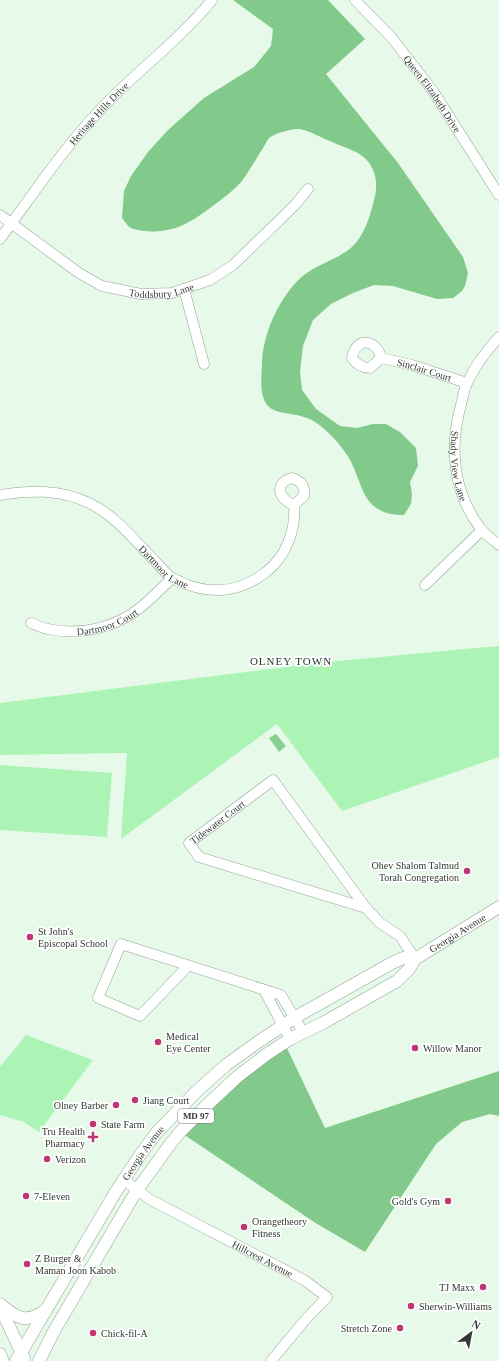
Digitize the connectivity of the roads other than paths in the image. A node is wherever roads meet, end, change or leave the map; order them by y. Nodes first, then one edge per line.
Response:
1 (212, 0) edge
2 (355, 0) edge
3 (308, 189) dead end
4 (499, 195) edge
5 (0, 215) edge
6 (11, 224) junction
7 (0, 239) edge
8 (184, 289) junction
9 (499, 337) edge
10 (381, 358) dead end
11 (204, 364) dead end
12 (467, 382) junction
13 (0, 495) edge
14 (294, 505) dead end
15 (482, 530) junction
16 (499, 545) edge
17 (172, 578) junction
18 (425, 584) dead end
19 (31, 623) dead end
20 (499, 907) edge
21 (366, 908) junction
22 (415, 959) junction
23 (188, 966) junction
24 (264, 990) junction
25 (294, 1018) junction
26 (283, 1025) junction
27 (303, 1032) junction
28 (290, 1039) junction
29 (123, 1179) junction
30 (137, 1190) junction
31 (0, 1306) edge
32 (47, 1309) junction
33 (0, 1354) edge
34 (21, 1358) edge
35 (3, 1361) edge
36 (39, 1361) edge
37 (271, 1361) edge

1 - 6 street, Heritage Hills Drive
2 - 4 street, Queen Elizabeth Drive
3 - 8 street, Toddsbury Lane
5 - 6 street, Toddsbury Lane
6 - 7 street, Heritage Hills Drive
6 - 8 street, Toddsbury Lane
8 - 11 street
9 - 12 street, Shady View Lane
10 - 12 street, Sinclair Court
12 - 15 street, Shady View Lane
13 - 17 street, Dartmoor Lane
14 - 17 street, Dartmoor Lane
15 - 16 street, Shady View Lane
15 - 18 street
17 - 19 street, Dartmoor Court
20 - 22 main road, Georgia Avenue / MD 97
21 - 21 street, Tidewater Court
21 - 22 street, Tidewater Court
22 - 25 main road, Georgia Avenue / MD 97
22 - 27 main road, Georgia Avenue / MD 97
23 - 23 street
23 - 24 street
24 - 25 street
24 - 26 street
25 - 26 main road, Georgia Avenue / MD 97
25 - 27 street
26 - 28 street
26 - 29 main road, Georgia Avenue / MD 97
27 - 28 main road, Georgia Avenue / MD 97
28 - 30 main road, Georgia Avenue / MD 97
29 - 30 street, Hillcrest Avenue
29 - 32 main road, Georgia Avenue
30 - 36 main road, Georgia Avenue / MD 97
30 - 37 street, Hillcrest Avenue
31 - 32 main road
31 - 34 main road
32 - 34 main road, Georgia Avenue
33 - 35 main road

